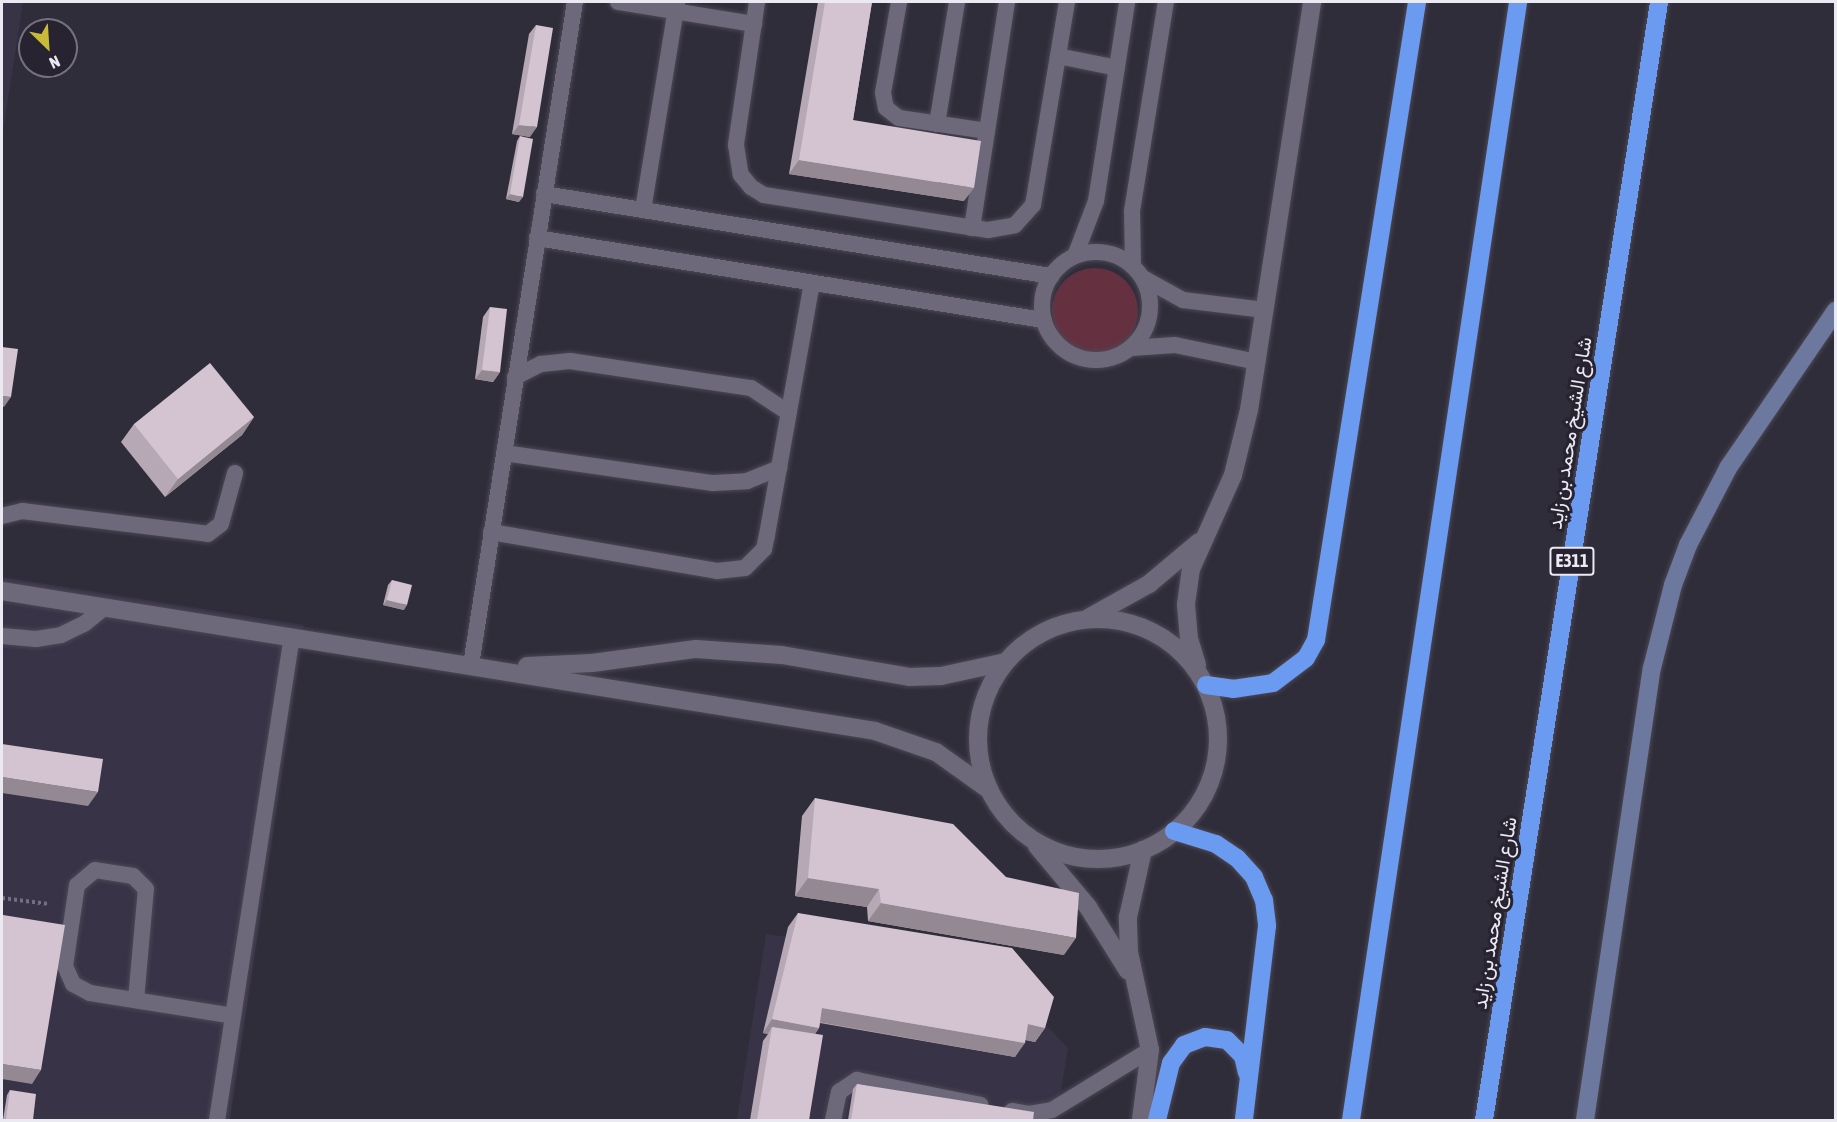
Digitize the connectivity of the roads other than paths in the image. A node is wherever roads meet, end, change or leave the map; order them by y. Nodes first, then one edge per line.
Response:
1 (575, 2) edge
2 (618, 2) edge
3 (757, 2) edge
4 (899, 2) edge
5 (957, 2) edge
6 (1007, 2) edge
7 (1067, 2) edge
8 (1127, 2) edge
9 (1166, 2) edge
10 (1312, 2) edge
11 (1417, 2) edge
12 (1518, 2) edge
13 (1659, 2) edge
14 (676, 6) edge
15 (754, 24) junction
16 (1058, 56) junction
17 (1117, 68) junction
18 (937, 124) junction
19 (987, 131) junction
20 (544, 194) junction
21 (643, 210) junction
22 (972, 228) junction
23 (537, 238) junction
24 (1075, 256) junction
25 (1138, 272) junction
26 (1052, 276) junction
27 (812, 283) junction
28 (1264, 310) junction
29 (1836, 310) edge
30 (1043, 320) junction
31 (1131, 348) junction
32 (1257, 362) junction
33 (515, 377) junction
34 (789, 413) junction
35 (504, 453) junction
36 (779, 468) junction
37 (235, 473) dead end
38 (2, 516) edge
39 (491, 532) junction
40 (1204, 537) junction
41 (2, 591) edge
42 (105, 607) junction
43 (1086, 619) junction
44 (2, 636) edge
45 (292, 637) junction
46 (1005, 662) junction
47 (471, 665) junction
48 (1203, 679) junction
49 (988, 789) junction
50 (1174, 831) junction
51 (1028, 837) junction
52 (1143, 850) junction
53 (1136, 986) junction
54 (136, 1000) junction
55 (233, 1016) junction
56 (1150, 1050) junction
57 (1248, 1077) junction
58 (1039, 1117) edge
59 (217, 1120) edge
60 (833, 1120) edge
61 (1141, 1120) edge
62 (1157, 1120) edge
63 (1244, 1120) edge
64 (1350, 1120) edge
65 (1484, 1120) edge
66 (1585, 1120) edge

1 - 20 lane
2 - 14 lane
3 - 15 lane
4 - 18 lane
5 - 18 lane
6 - 19 lane
7 - 16 lane
8 - 17 lane
9 - 25 lane
10 - 28 street
11 - 48 highway
12 - 64 highway
13 - 65 highway, شارع الشيخ محمد بن زايد / E311
14 - 15 lane
14 - 21 lane
15 - 22 lane
16 - 17 lane
16 - 22 lane
17 - 24 lane
18 - 19 lane
19 - 22 lane
20 - 21 lane
20 - 23 lane
21 - 26 lane
23 - 27 lane
23 - 33 lane
24 - 25 lane
24 - 26 lane
25 - 28 lane
25 - 31 lane
26 - 30 lane
27 - 30 lane
27 - 34 lane
28 - 32 street
29 - 66 main road
30 - 31 lane
31 - 32 lane
32 - 40 street
33 - 34 lane
33 - 35 lane
34 - 36 lane
35 - 36 lane
35 - 39 lane
36 - 39 lane
37 - 38 lane
39 - 47 lane
40 - 43 street
40 - 48 street
41 - 42 street
42 - 44 lane
42 - 45 street
43 - 46 street
43 - 48 street
45 - 47 street
45 - 55 lane
46 - 47 street
46 - 49 street
47 - 49 street
48 - 50 street
49 - 51 street
50 - 52 street
50 - 57 highway
51 - 52 street
51 - 53 street
52 - 53 street
53 - 56 street
54 - 54 lane
54 - 55 lane
55 - 59 lane
56 - 58 lane
56 - 61 street
57 - 62 highway
57 - 63 highway
58 - 60 lane

